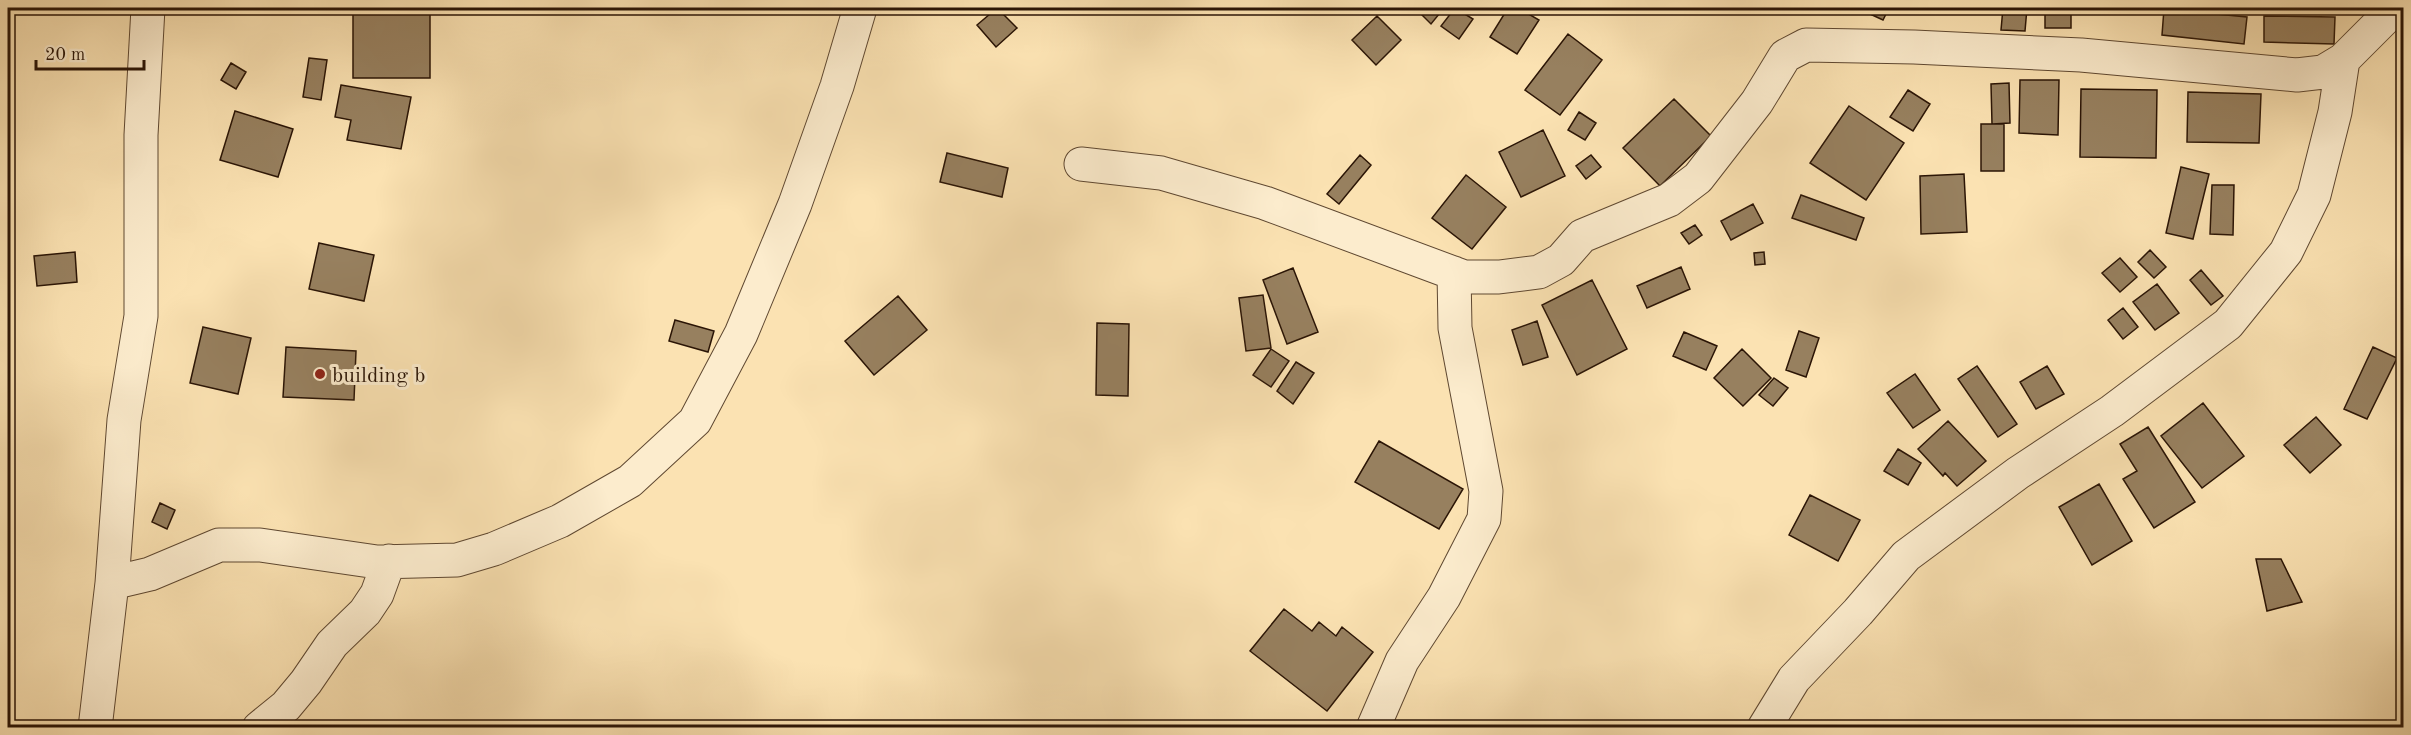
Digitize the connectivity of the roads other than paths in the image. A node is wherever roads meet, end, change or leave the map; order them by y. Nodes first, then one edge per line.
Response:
1 (148, 8) edge
2 (860, 8) edge
3 (2395, 8) edge
4 (2343, 60) junction
5 (1081, 164) dead end
6 (1454, 273) junction
7 (389, 561) junction
8 (112, 583) junction
9 (95, 728) edge
10 (259, 728) edge
11 (1373, 728) edge
12 (1764, 728) edge

1 - 8 street
2 - 7 street
3 - 4 street
4 - 6 street
4 - 12 street
5 - 6 street
6 - 11 street
7 - 8 street
7 - 10 street
8 - 9 street

